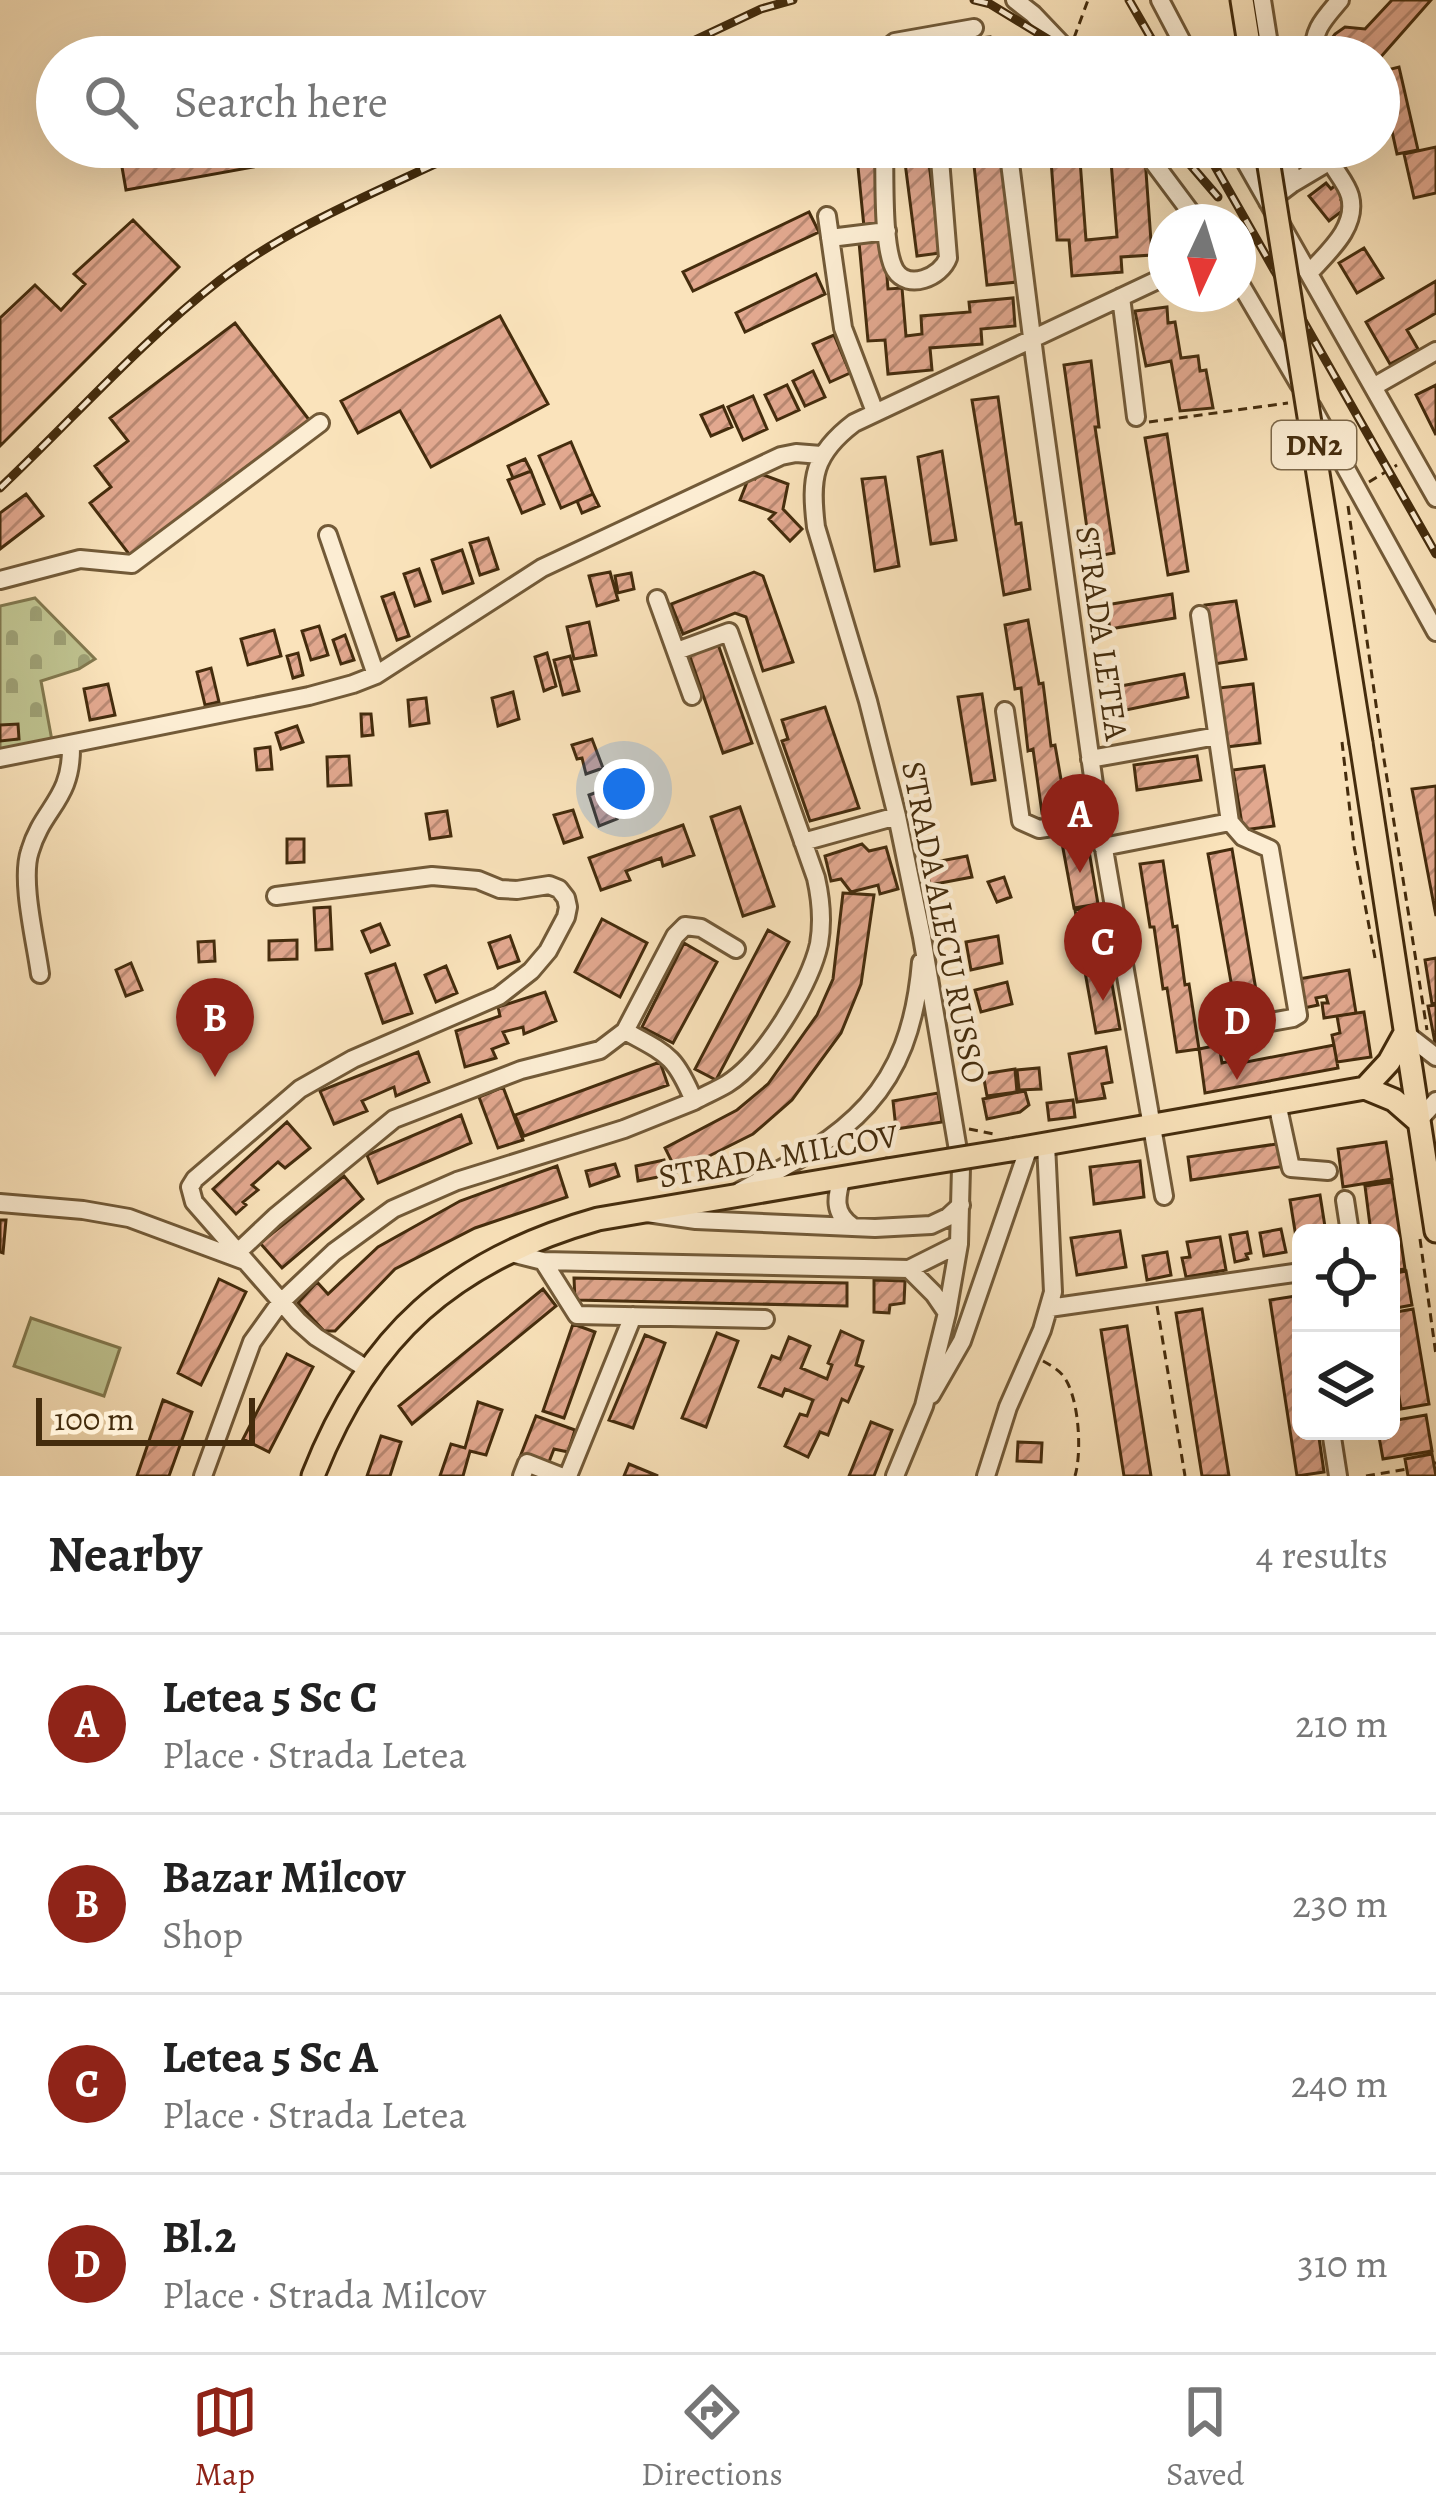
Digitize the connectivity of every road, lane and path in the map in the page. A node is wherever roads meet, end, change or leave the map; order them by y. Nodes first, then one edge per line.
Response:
1 (1015, 0) edge
2 (1088, 0) edge
3 (1160, 0) edge
4 (1242, 0) edge
5 (1262, 0) edge
6 (1340, 0) edge
7 (974, 28) dead end
8 (925, 36) edge
9 (1053, 36) edge
10 (1077, 36) edge
11 (1179, 36) edge
12 (1248, 36) edge
13 (1268, 36) edge
14 (1314, 36) edge
15 (885, 168) edge
16 (941, 168) edge
17 (1011, 168) edge
18 (1158, 168) edge
19 (1249, 168) edge
20 (1269, 168) edge
21 (1290, 168) edge
22 (1311, 168) edge
23 (1336, 168) edge
24 (1292, 183) junction
25 (1268, 202) junction
26 (1185, 204) edge
27 (827, 216) dead end
28 (887, 231) junction
29 (830, 238) junction
30 (1309, 273) junction
31 (1148, 284) edge
32 (1121, 297) junction
33 (1256, 308) edge
34 (1032, 340) junction
35 (1436, 351) edge
36 (1373, 387) junction
37 (1296, 402) dead end
38 (875, 412) junction
39 (1136, 417) joint
40 (320, 423) dead end
41 (820, 455) junction
42 (1412, 457) junction
43 (1352, 497) junction
44 (1436, 498) edge
45 (328, 535) dead end
46 (0, 580) edge
47 (657, 599) dead end
48 (1199, 615) dead end
49 (1436, 632) edge
50 (677, 651) junction
51 (376, 675) junction
52 (692, 696) dead end
53 (1005, 711) dead end
54 (1217, 736) junction
55 (71, 746) junction
56 (0, 758) edge
57 (1090, 759) junction
58 (897, 816) junction
59 (1099, 820) junction
60 (1230, 822) junction
61 (803, 842) junction
62 (1103, 848) junction
63 (276, 896) dead end
64 (922, 937) junction
65 (736, 949) dead end
66 (40, 974) dead end
67 (1252, 1025) dead end
68 (625, 1031) junction
69 (1405, 1033) junction
70 (1428, 1034) dead end
71 (1436, 1057) edge
72 (1365, 1088) junction
73 (694, 1101) junction
74 (1436, 1101) edge
75 (1277, 1103) junction
76 (1418, 1121) junction
77 (1153, 1125) junction
78 (971, 1129) dead end
79 (994, 1133) dead end
80 (1029, 1147) junction
81 (1328, 1171) dead end
82 (842, 1177) junction
83 (1165, 1196) dead end
84 (726, 1198) junction
85 (1345, 1200) dead end
86 (0, 1203) edge
87 (961, 1205) junction
88 (640, 1212) junction
89 (1349, 1224) edge
90 (853, 1226) junction
91 (1436, 1231) edge
92 (959, 1244) junction
93 (507, 1252) junction
94 (242, 1257) junction
95 (543, 1261) junction
96 (909, 1269) junction
97 (1292, 1272) edge
98 (1155, 1293) junction
99 (280, 1303) junction
100 (1049, 1308) junction
101 (947, 1313) junction
102 (633, 1316) junction
103 (765, 1319) dead end
104 (1031, 1354) junction
105 (367, 1370) junction
106 (924, 1406) junction
107 (1332, 1440) edge
108 (1406, 1469) dead end
109 (203, 1476) edge
110 (313, 1476) edge
111 (522, 1476) edge
112 (564, 1476) edge
113 (895, 1476) edge
114 (986, 1476) edge
115 (1075, 1476) edge
116 (1185, 1476) edge
117 (1338, 1476) edge
118 (1366, 1476) edge

1 - 9 street
2 - 10 path
3 - 11 street
4 - 12 main road
5 - 13 street
6 - 14 street
7 - 8 street
15 - 28 street
16 - 28 street
17 - 34 street, STRADA LETEA
18 - 26 street
19 - 25 street
20 - 69 main road, DN2, bridge
21 - 24 street
22 - 24 street
23 - 30 street
24 - 25 street
25 - 30 street
27 - 29 street
28 - 29 street
29 - 38 street
30 - 36 street
31 - 32 street
32 - 34 street
32 - 39 street
33 - 43 street
34 - 38 street
34 - 57 street, STRADA LETEA
35 - 36 street
36 - 42 street
37 - 39 path
38 - 41 street
40 - 46 street
41 - 51 street
41 - 58 street, STRADA ALECU RUSSO
42 - 43 path
42 - 44 street
43 - 49 street
43 - 70 path
45 - 51 street
47 - 50 street
48 - 54 street
50 - 52 street
50 - 61 street
51 - 55 street
53 - 59 street
54 - 57 street
54 - 60 street
55 - 56 street
55 - 66 street
57 - 59 street, STRADA LETEA
58 - 61 street
58 - 64 street, STRADA ALECU RUSSO
59 - 62 street, STRADA LETEA
60 - 62 street
60 - 67 street
61 - 73 street
62 - 77 street, STRADA LETEA
63 - 94 street
64 - 84 street
64 - 87 street, STRADA ALECU RUSSO
65 - 68 street
68 - 73 street
68 - 94 street
69 - 71 street
69 - 72 main road
69 - 76 main road, DN2
72 - 75 main road, STRADA MILCOV
72 - 76 main road
73 - 99 street
74 - 76 street
75 - 77 main road, STRADA MILCOV
75 - 81 street
76 - 91 main road, DN2
77 - 80 main road, STRADA MILCOV
77 - 83 street, STRADA LETEA
78 - 79 path
80 - 82 main road, STRADA MILCOV, bridge
80 - 100 street
80 - 106 street, STRADA ALECU RUSSO
82 - 84 main road, STRADA MILCOV
82 - 90 street
84 - 88 main road, STRADA MILCOV
85 - 89 street
86 - 94 street
87 - 90 street
87 - 92 street, STRADA ALECU RUSSO
88 - 90 street
88 - 93 main road, STRADA MILCOV
92 - 96 street
92 - 101 street, STRADA ALECU RUSSO
93 - 95 street
93 - 105 main road, STRADA MILCOV
94 - 99 street
95 - 96 street
95 - 102 street
96 - 101 street
97 - 98 street
98 - 100 street
98 - 116 path
99 - 105 street
99 - 109 street
100 - 104 street
101 - 106 street, STRADA ALECU RUSSO
102 - 103 street
102 - 112 street
104 - 114 street
104 - 115 path
105 - 110 main road, STRADA MILCOV
106 - 113 street, STRADA ALECU RUSSO
107 - 117 street
108 - 118 path
111 - 112 street

